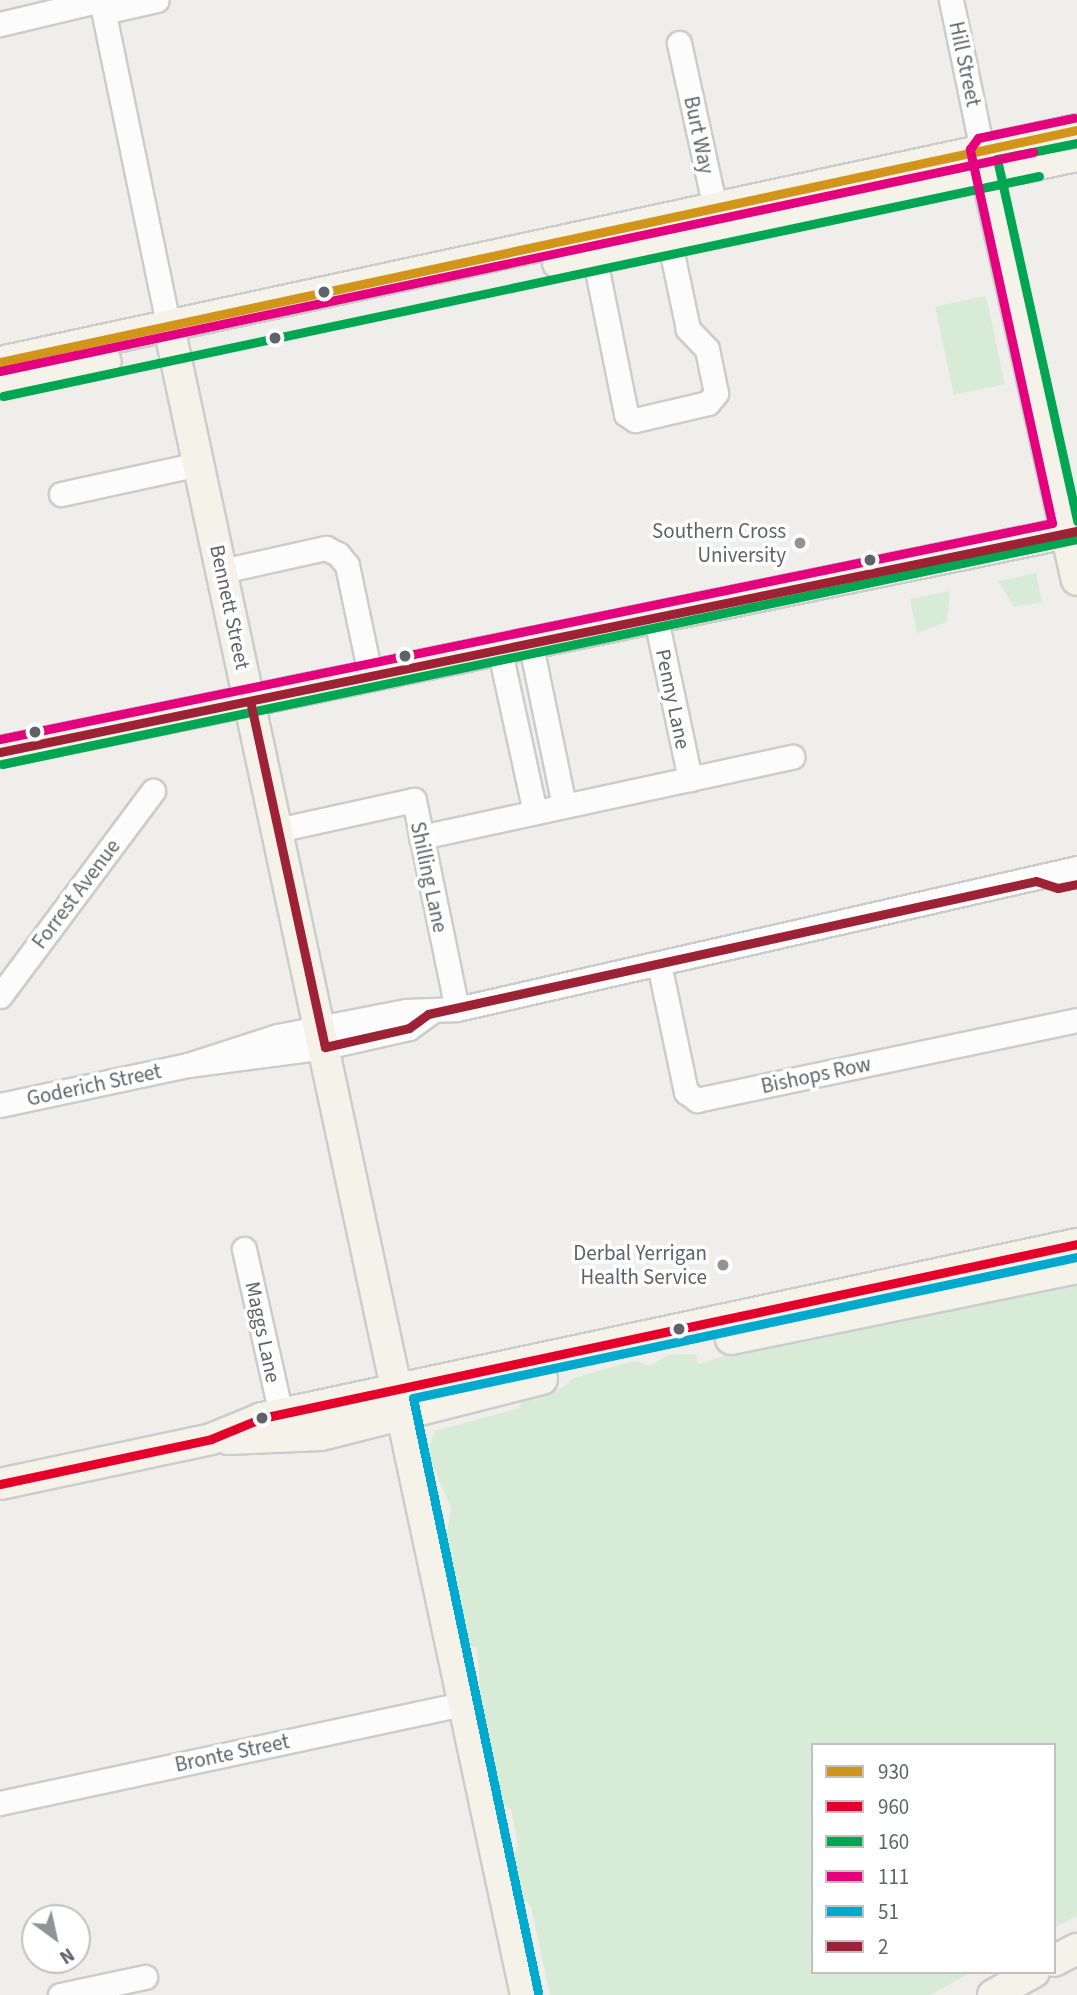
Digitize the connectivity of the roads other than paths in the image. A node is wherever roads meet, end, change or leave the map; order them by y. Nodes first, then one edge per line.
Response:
1 (157, 0) edge
2 (951, 0) edge
3 (102, 4) edge
4 (0, 24) edge
5 (679, 43) dead end
6 (1077, 130) edge
7 (1077, 156) edge
8 (984, 162) junction
9 (717, 218) junction
10 (670, 239) junction
11 (594, 255) junction
12 (172, 336) junction
13 (0, 362) edge
14 (0, 384) edge
15 (199, 464) junction
16 (61, 494) dead end
17 (1072, 532) edge
18 (222, 571) junction
19 (1077, 580) edge
20 (656, 619) junction
21 (531, 646) junction
22 (500, 652) junction
23 (371, 680) junction
24 (251, 705) junction
25 (0, 752) edge
26 (792, 757) dead end
27 (0, 771) edge
28 (690, 779) junction
29 (153, 791) dead end
30 (564, 806) junction
31 (535, 812) junction
32 (277, 830) junction
33 (421, 836) junction
34 (1077, 868) edge
35 (1036, 881) junction
36 (1077, 884) edge
37 (659, 964) junction
38 (0, 996) edge
39 (457, 1009) junction
40 (1077, 1020) edge
41 (323, 1037) junction
42 (0, 1105) edge
43 (1077, 1244) edge
44 (244, 1249) dead end
45 (1077, 1268) edge
46 (400, 1401) junction
47 (281, 1415) junction
48 (211, 1439) junction
49 (0, 1483) edge
50 (463, 1704) junction
51 (0, 1803) edge
52 (1077, 1949) edge
53 (1056, 1961) edge
54 (1030, 1974) edge
55 (145, 1977) dead end
56 (61, 1995) edge
57 (526, 1995) edge
58 (993, 1995) edge

1 - 3 street
2 - 8 street, Hill Street
3 - 4 street
3 - 12 street, Bennett Street
5 - 9 street, Burt Way
6 - 8 main road
7 - 8 main road
8 - 9 main road
8 - 17 main road, Hill Street
9 - 10 main road
9 - 12 main road
10 - 11 main road
10 - 11 street
11 - 12 main road
12 - 13 main road
12 - 14 main road
12 - 15 main road, Bennett Street
15 - 16 street
15 - 18 main road, Bennett Street
17 - 19 main road, Hill Street
17 - 20 main road
18 - 23 street
18 - 24 main road, Bennett Street
20 - 21 main road
20 - 28 street, Penny Lane
21 - 22 main road
21 - 30 street
22 - 23 main road
22 - 31 street
23 - 24 main road
24 - 25 main road
24 - 27 main road
24 - 32 main road, Bennett Street
26 - 28 street
28 - 30 street
29 - 38 street, Forrest Avenue
30 - 31 street
31 - 33 street
32 - 33 street, Shilling Lane
32 - 41 main road, Bennett Street
33 - 39 street, Shilling Lane
34 - 35 street, Goderich Street
35 - 36 street, Goderich Street
35 - 37 street, Goderich Street
37 - 39 street, Goderich Street
37 - 40 street, Bishops Row
39 - 41 street, Goderich Street
41 - 42 street, Goderich Street
41 - 46 main road, Bennett Street
43 - 46 main road
44 - 47 street, Maggs Lane
45 - 46 main road
46 - 47 main road
46 - 48 main road
46 - 50 main road, Bennett Street
47 - 48 main road
48 - 49 main road
50 - 51 street, Bronte Street
50 - 57 main road, Bennett Street
52 - 53 main road
54 - 58 main road
55 - 56 street

